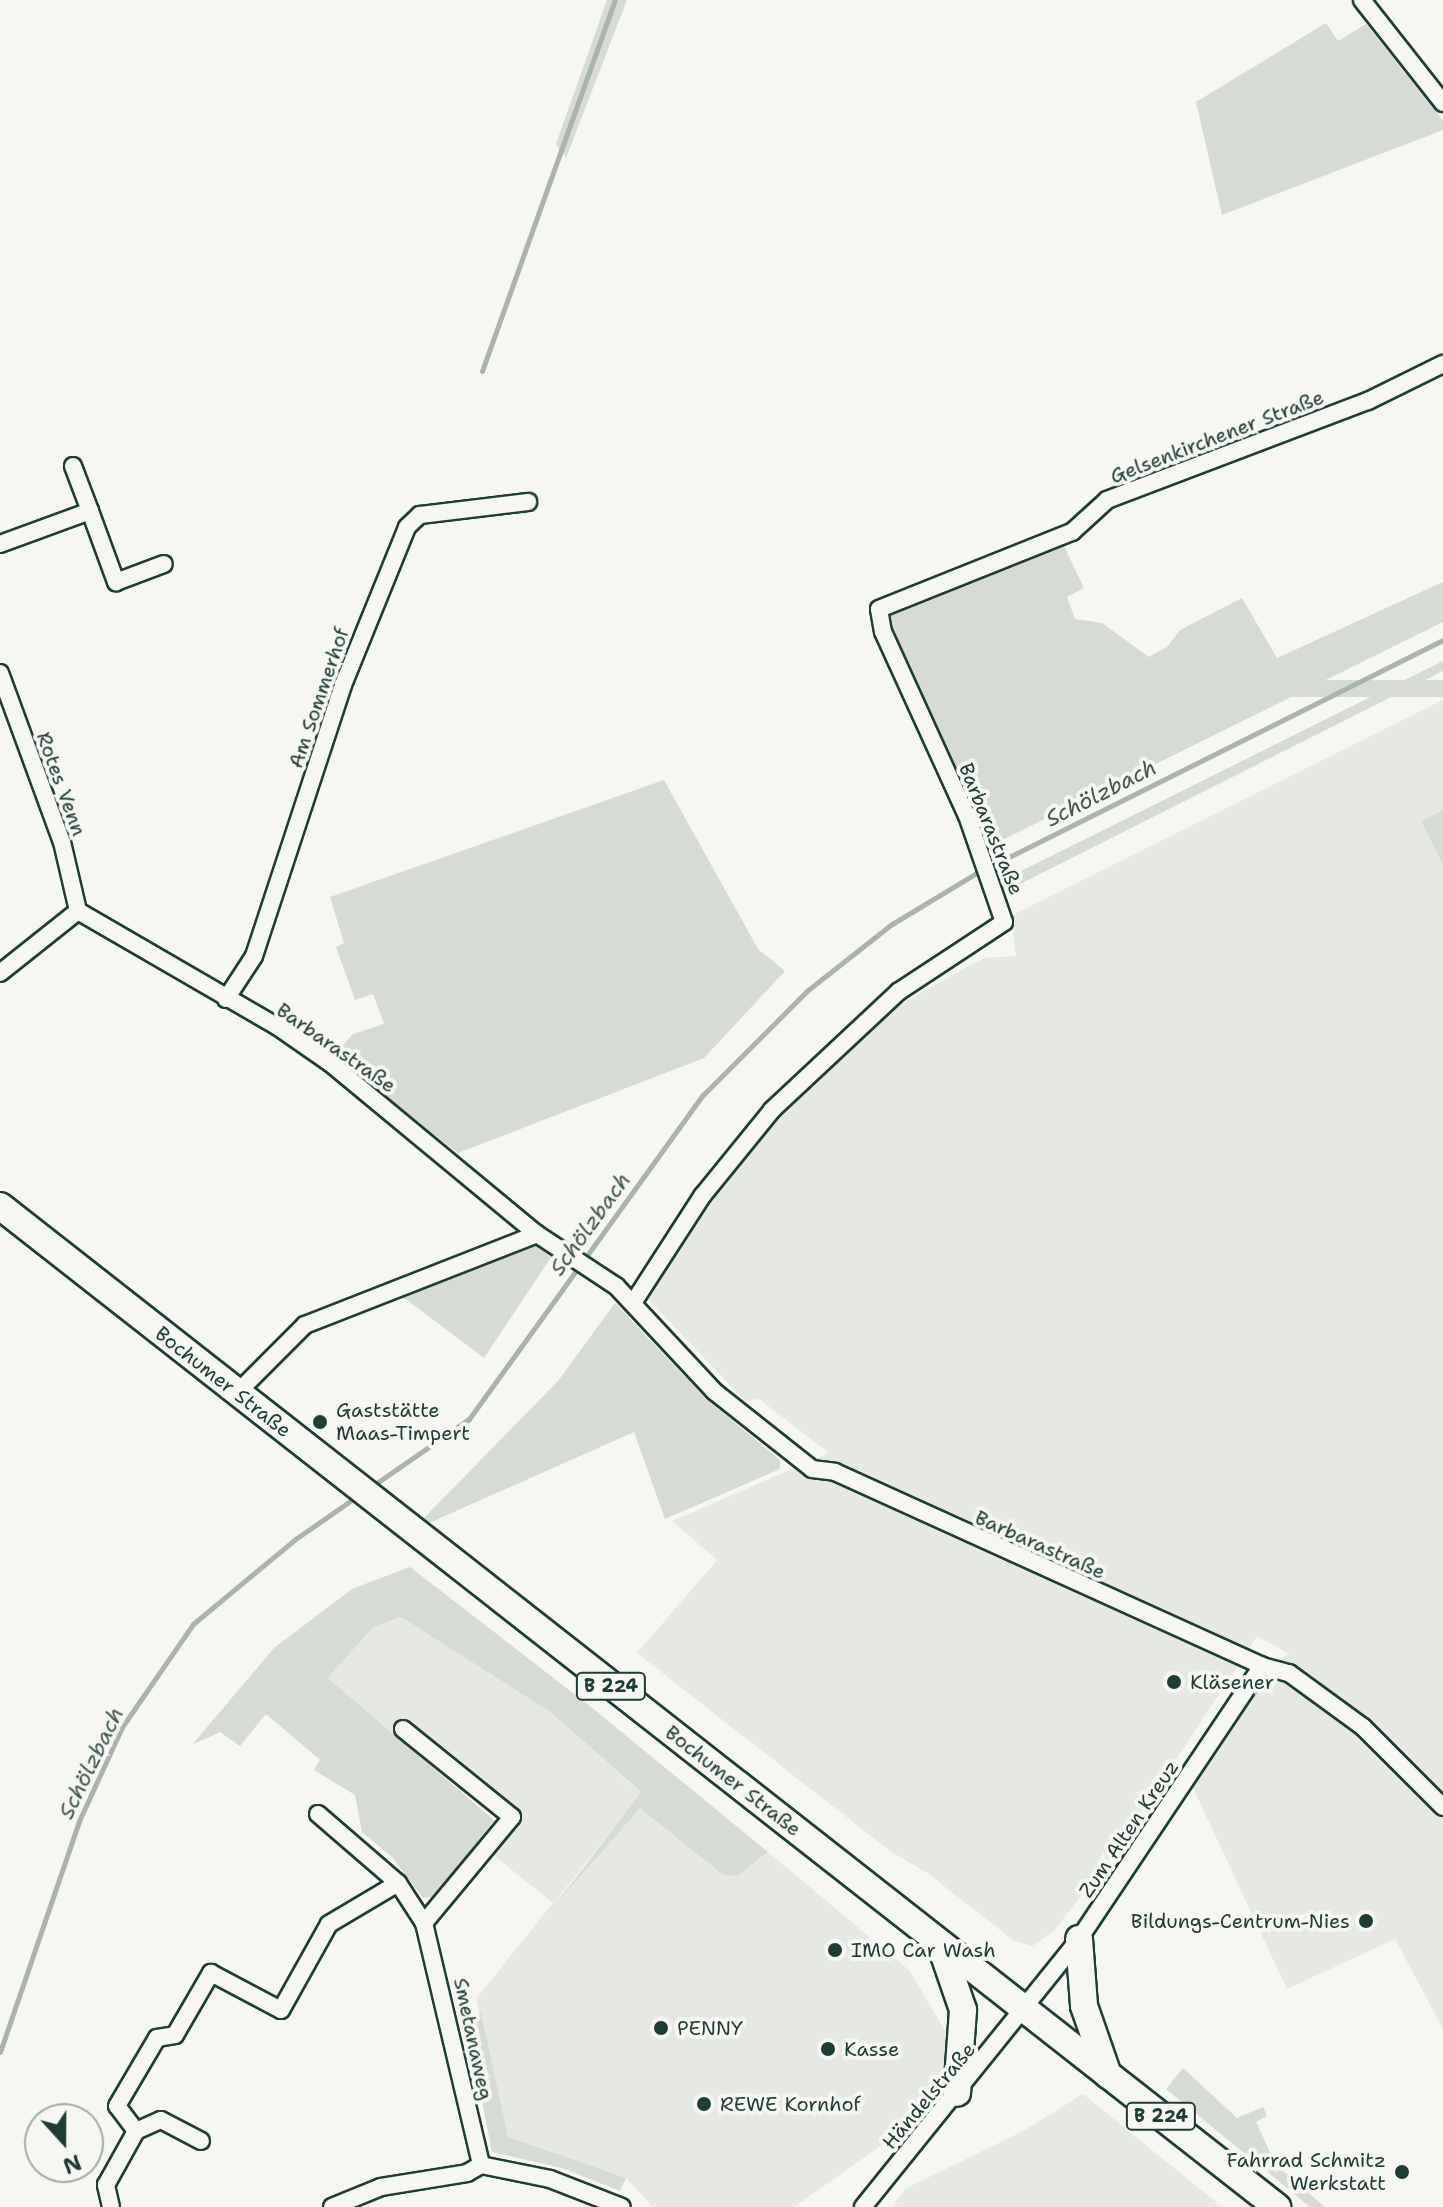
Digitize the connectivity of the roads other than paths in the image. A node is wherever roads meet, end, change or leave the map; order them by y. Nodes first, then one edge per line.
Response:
1 (1362, 0) edge
2 (1443, 103) edge
3 (1443, 364) edge
4 (73, 466) dead end
5 (528, 502) dead end
6 (90, 511) junction
7 (0, 544) edge
8 (164, 564) dead end
9 (879, 609) joint
10 (0, 673) edge
11 (78, 911) junction
12 (0, 973) edge
13 (226, 999) junction
14 (0, 1206) edge
15 (537, 1234) junction
16 (633, 1303) junction
17 (237, 1393) junction
18 (1262, 1666) junction
19 (403, 1729) dead end
20 (1443, 1807) edge
21 (318, 1814) dead end
22 (398, 1883) junction
23 (424, 1923) junction
24 (1079, 1939) junction
25 (939, 1942) junction
26 (1025, 2010) junction
27 (1108, 2075) junction
28 (957, 2093) junction
29 (136, 2131) junction
30 (201, 2141) dead end
31 (481, 2165) junction
32 (111, 2207) edge
33 (332, 2207) edge
34 (622, 2207) edge
35 (863, 2207) edge
36 (1277, 2207) edge

1 - 2 street
3 - 9 street, Gelsenkirchener Straße
4 - 6 street
5 - 13 street, Am Sommerhof
6 - 7 street
6 - 8 street
9 - 16 street, Barbarastraße
10 - 11 street, Rotes Venn
11 - 12 street
11 - 13 street, Barbarastraße
13 - 15 street, Barbarastraße
14 - 17 main road, Bochumer Straße / B 224
15 - 16 street, Barbarastraße
15 - 17 street
16 - 18 street, Barbarastraße
17 - 25 main road, Bochumer Straße / B 224
18 - 20 street, Barbarastraße
18 - 24 street, Zum Alten Kreuz
19 - 23 street
21 - 22 street, Smetanaweg
22 - 23 street, Smetanaweg
22 - 29 street
23 - 31 street, Smetanaweg
24 - 26 street, Zum Alten Kreuz
24 - 27 main road
25 - 26 main road, Bochumer Straße / B 224
25 - 28 main road
26 - 27 main road, Bochumer Straße / B 224
26 - 28 street, Händelstraße
27 - 36 main road, Bochumer Straße / B 224
28 - 35 street, Händelstraße
29 - 30 street
29 - 32 street
31 - 33 street
31 - 34 street

